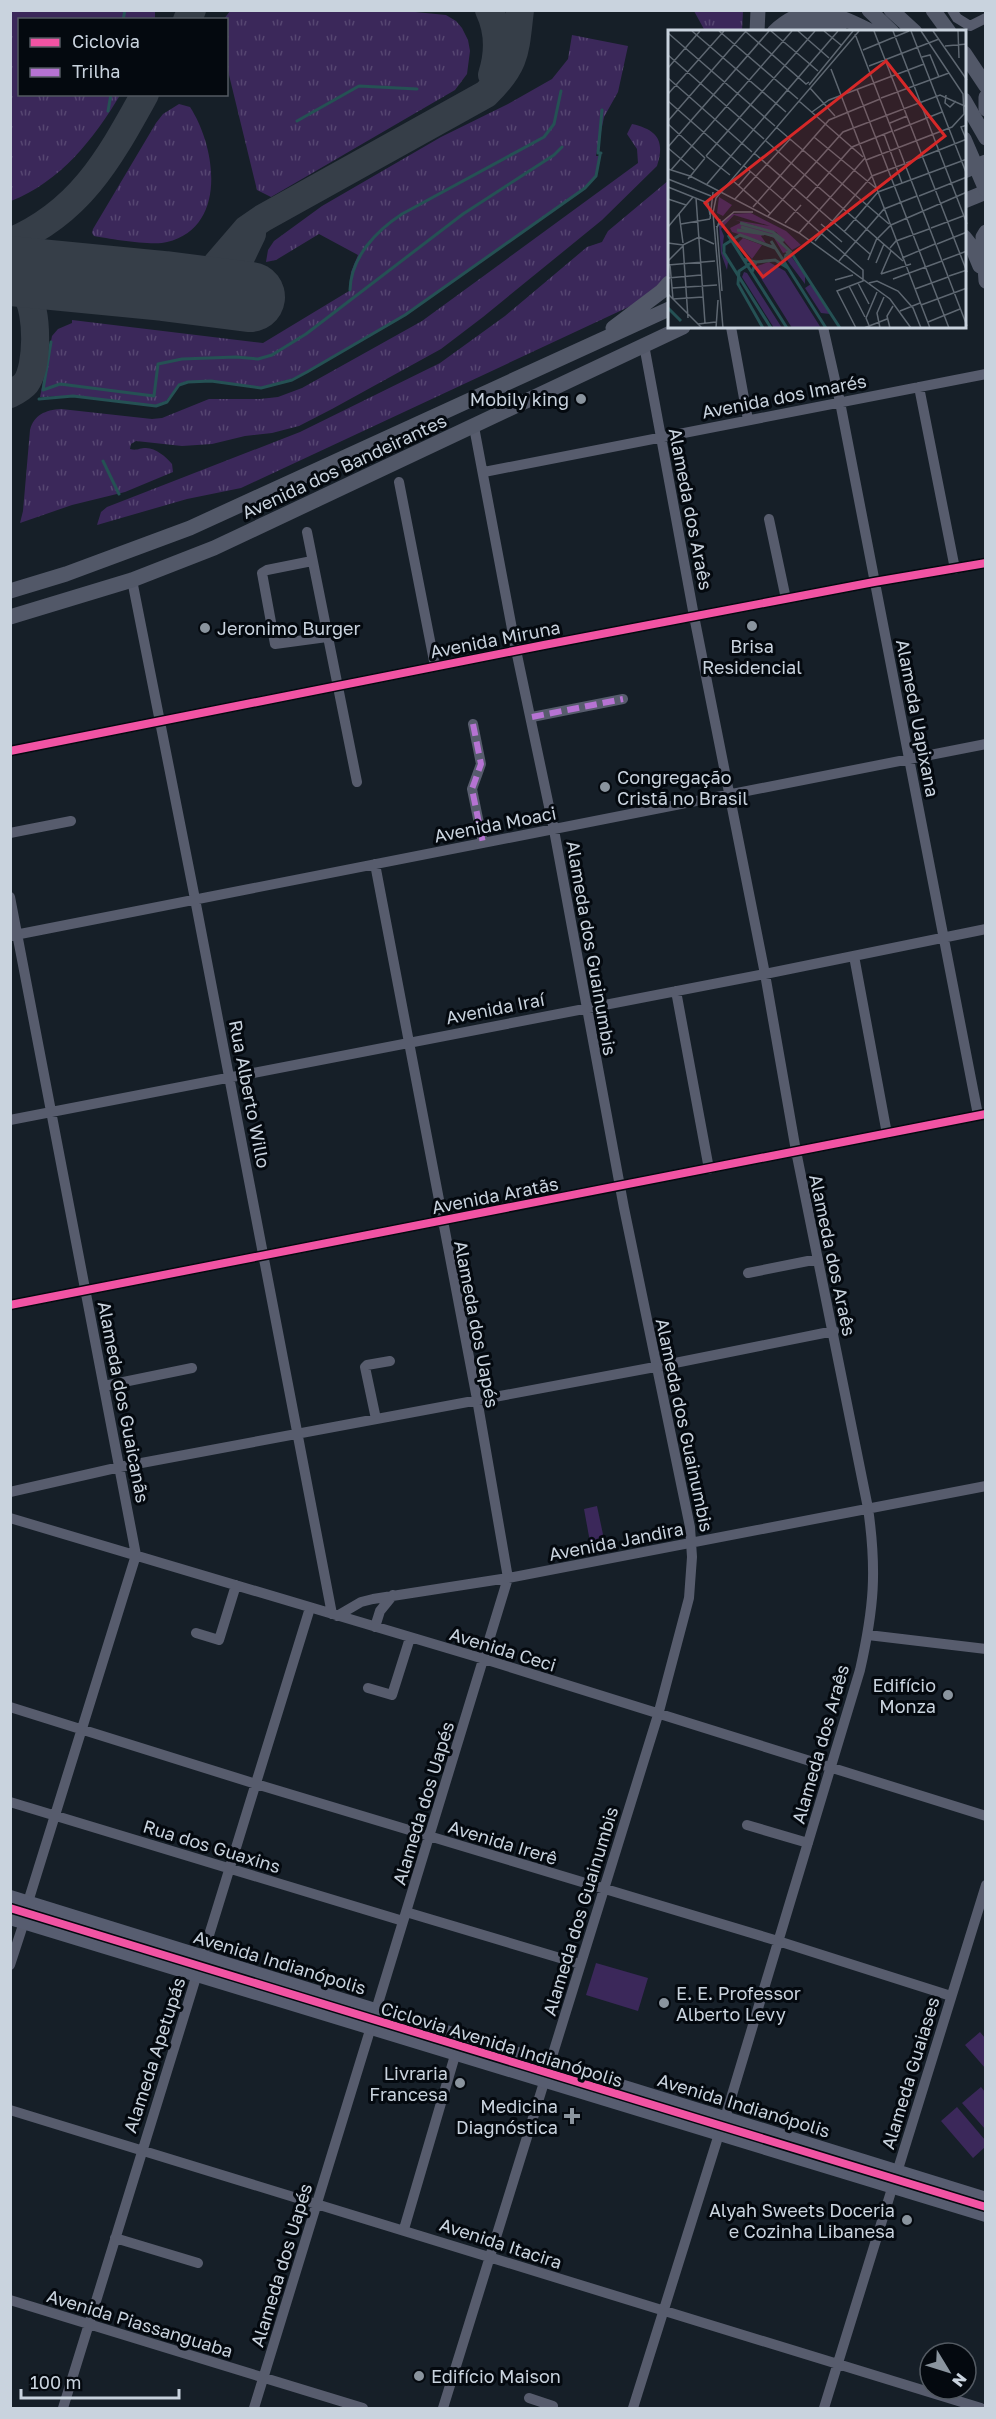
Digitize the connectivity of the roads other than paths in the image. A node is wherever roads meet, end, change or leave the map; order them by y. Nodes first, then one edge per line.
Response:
1 (869, 10) edge
2 (891, 10) edge
3 (933, 10) edge
4 (952, 10) edge
5 (986, 18) edge
6 (775, 30) edge
7 (836, 30) edge
8 (868, 30) edge
9 (890, 30) edge
10 (913, 30) edge
11 (948, 30) edge
12 (966, 56) edge
13 (986, 86) edge
14 (986, 97) edge
15 (966, 103) edge
16 (986, 109) edge
17 (986, 127) edge
18 (986, 138) edge
19 (966, 140) edge
20 (966, 146) edge
21 (986, 162) edge
22 (966, 170) edge
23 (986, 191) edge
24 (966, 200) edge
25 (986, 232) edge
26 (966, 240) edge
27 (985, 278) edge
28 (668, 284) edge
29 (668, 309) edge
30 (681, 328) edge
31 (731, 328) edge
32 (823, 328) edge
33 (605, 337) junction
34 (644, 345) junction
35 (986, 374) edge
36 (920, 387) junction
37 (840, 402) junction
38 (748, 420) junction
39 (474, 427) junction
40 (660, 437) junction
41 (484, 472) junction
42 (399, 482) dead end
43 (769, 519) dead end
44 (307, 532) dead end
45 (312, 561) junction
46 (986, 563) edge
47 (955, 569) junction
48 (132, 580) junction
49 (874, 582) junction
50 (10, 591) edge
51 (786, 599) junction
52 (10, 616) edge
53 (694, 616) junction
54 (327, 637) junction
55 (516, 650) junction
56 (435, 666) junction
57 (338, 686) junction
58 (623, 699) dead end
59 (532, 717) junction
60 (160, 720) junction
61 (473, 724) dead end
62 (986, 744) edge
63 (10, 751) edge
64 (909, 760) junction
65 (357, 782) dead end
66 (730, 795) junction
67 (71, 821) dead end
68 (554, 830) junction
69 (10, 833) edge
70 (483, 843) junction
71 (375, 864) junction
72 (10, 897) edge
73 (195, 899) junction
74 (986, 929) edge
75 (15, 936) edge
76 (943, 938) junction
77 (854, 956) junction
78 (765, 974) junction
79 (676, 990) junction
80 (586, 1007) junction
81 (409, 1042) junction
82 (230, 1077) junction
83 (52, 1111) junction
84 (982, 1114) edge
85 (10, 1120) edge
86 (888, 1134) junction
87 (796, 1151) junction
88 (708, 1169) junction
89 (620, 1186) junction
90 (442, 1221) junction
91 (264, 1255) junction
92 (818, 1259) junction
93 (748, 1273) dead end
94 (86, 1290) junction
95 (10, 1305) edge
96 (834, 1331) junction
97 (390, 1361) dead end
98 (655, 1367) junction
99 (192, 1368) dead end
100 (104, 1386) junction
101 (477, 1399) junction
102 (376, 1419) junction
103 (299, 1434) junction
104 (120, 1467) junction
105 (986, 1486) edge
106 (10, 1492) edge
107 (868, 1508) junction
108 (10, 1518) edge
109 (692, 1544) junction
110 (136, 1555) junction
111 (508, 1578) junction
112 (236, 1585) junction
113 (393, 1595) junction
114 (310, 1608) junction
115 (334, 1615) junction
116 (375, 1627) junction
117 (196, 1633) dead end
118 (868, 1635) junction
119 (410, 1638) junction
120 (986, 1649) edge
121 (484, 1659) junction
122 (368, 1688) dead end
123 (10, 1707) edge
124 (658, 1715) junction
125 (81, 1728) junction
126 (832, 1768) junction
127 (256, 1784) junction
128 (10, 1802) edge
129 (55, 1816) junction
130 (986, 1816) edge
131 (747, 1825) dead end
132 (430, 1836) junction
133 (808, 1843) junction
134 (230, 1869) junction
135 (986, 1885) edge
136 (603, 1890) junction
137 (10, 1897) edge
138 (28, 1902) junction
139 (405, 1917) junction
140 (17, 1920) edge
141 (778, 1941) junction
142 (202, 1957) junction
143 (580, 1964) junction
144 (10, 1965) edge
145 (196, 1976) junction
146 (951, 1996) junction
147 (376, 2010) junction
148 (371, 2027) junction
149 (456, 2052) junction
150 (551, 2064) junction
151 (545, 2080) junction
152 (10, 2110) edge
153 (724, 2118) junction
154 (719, 2134) junction
155 (141, 2150) junction
156 (898, 2172) junction
157 (893, 2187) junction
158 (986, 2199) edge
159 (316, 2203) junction
160 (986, 2216) edge
161 (404, 2229) junction
162 (115, 2238) junction
163 (491, 2257) junction
164 (198, 2263) dead end
165 (10, 2300) edge
166 (663, 2312) junction
167 (89, 2325) junction
168 (838, 2364) junction
169 (264, 2379) junction
170 (528, 2398) dead end
171 (539, 2405) edge
172 (553, 2406) dead end
173 (63, 2409) edge
174 (254, 2409) edge
175 (363, 2409) edge
176 (443, 2409) edge
177 (633, 2409) edge
178 (824, 2409) edge
179 (981, 2409) edge

1 - 9 highway
2 - 10 highway
3 - 11 highway
4 - 5 street
6 - 7 highway
6 - 8 highway
12 - 13 highway
14 - 16 highway
15 - 18 highway, bridge
17 - 19 highway
20 - 23 highway, bridge
21 - 22 highway
23 - 24 highway
25 - 27 highway
26 - 27 highway
28 - 33 highway
29 - 33 highway, Avenida dos Bandeirantes
30 - 34 highway, Avenida dos Bandeirantes
31 - 38 street
32 - 37 street, Alameda Uapixana
33 - 50 highway, Avenida dos Bandeirantes
34 - 39 highway, Avenida dos Bandeirantes
34 - 40 street, Alameda dos Araês
35 - 36 street, Avenida dos Imarés
36 - 37 street, Avenida dos Imarés
36 - 47 street
37 - 38 street, Avenida dos Imarés
37 - 49 street, Alameda Uapixana
38 - 40 street, Avenida dos Imarés
39 - 41 street, Alameda dos Guainumbis
39 - 48 highway, Avenida dos Bandeirantes
40 - 41 street, Avenida dos Imarés
40 - 53 street, Alameda dos Araês
41 - 55 street, Alameda dos Guainumbis
42 - 56 street
43 - 51 street
44 - 45 street
45 - 54 street
45 - 54 street
46 - 47 street, Avenida Miruna
47 - 49 street, Avenida Miruna
48 - 52 highway, Avenida dos Bandeirantes
48 - 60 street, Rua Alberto Willo
49 - 51 street, Avenida Miruna
49 - 64 street, Alameda Uapixana
51 - 53 street, Avenida Miruna
53 - 55 street, Avenida Miruna
53 - 66 street, Alameda dos Araês
54 - 57 street
55 - 56 street, Avenida Miruna
55 - 59 street, Alameda dos Guainumbis
56 - 57 street, Avenida Miruna
57 - 60 street, Avenida Miruna
57 - 65 street
58 - 59 street
59 - 68 street, Alameda dos Guainumbis
60 - 63 street, Avenida Miruna
60 - 73 street, Rua Alberto Willo
61 - 70 street
62 - 64 street, Avenida Moaci
64 - 66 street, Avenida Moaci
64 - 76 street, Alameda Uapixana
66 - 68 street, Avenida Moaci
66 - 78 street, Alameda dos Araês
67 - 69 street
68 - 70 street, Avenida Moaci
68 - 80 street, Alameda dos Guainumbis
70 - 71 street, Avenida Moaci
71 - 73 street, Avenida Moaci
71 - 81 street, Alameda dos Uapés
72 - 75 street, Alameda dos Guaicanãs
73 - 75 street, Avenida Moaci
73 - 82 street, Rua Alberto Willo
74 - 76 street, Avenida Iraí
75 - 83 street, Alameda dos Guaicanãs
76 - 77 street, Avenida Iraí
76 - 84 street, Alameda Uapixana
77 - 78 street, Avenida Iraí
77 - 86 street
78 - 79 street, Avenida Iraí
78 - 87 street, Alameda dos Araês
79 - 80 street, Avenida Iraí
79 - 88 street
80 - 81 street, Avenida Iraí
80 - 89 street, Alameda dos Guainumbis
81 - 82 street, Avenida Iraí
81 - 90 street, Alameda dos Uapés
82 - 83 street, Avenida Iraí
82 - 91 street, Rua Alberto Willo
83 - 85 street, Avenida Iraí
83 - 94 street, Alameda dos Guaicanãs
84 - 86 street, Avenida Aratãs
86 - 87 street, Avenida Aratãs
87 - 88 street, Avenida Aratãs
87 - 92 street, Alameda dos Araês
88 - 89 street, Avenida Aratãs
89 - 90 street, Avenida Aratãs
89 - 98 street, Alameda dos Guainumbis
90 - 91 street, Avenida Aratãs
90 - 101 street, Alameda dos Uapés
91 - 94 street, Avenida Aratãs
91 - 103 street, Rua Alberto Willo
92 - 93 street
92 - 96 street, Alameda dos Araês
94 - 95 street, Avenida Aratãs
94 - 100 street, Alameda dos Guaicanãs
96 - 98 street
96 - 107 street, Alameda dos Araês
97 - 102 street
98 - 101 street
98 - 109 street, Alameda dos Guainumbis
99 - 100 street
100 - 104 street, Alameda dos Guaicanãs
101 - 102 street
101 - 111 street, Alameda dos Uapés
102 - 103 street
103 - 104 street
103 - 115 street, Rua Alberto Willo
104 - 106 street
104 - 110 street, Alameda dos Guaicanãs
105 - 107 street, Avenida Jandira
107 - 109 street, Avenida Jandira
107 - 118 street, Alameda dos Araês
108 - 110 street, Avenida Ceci
109 - 111 street, Avenida Jandira
109 - 124 street, Alameda dos Guainumbis
110 - 112 street, Avenida Ceci
110 - 125 street, Alameda dos Guaicanãs
111 - 113 street, Avenida Jandira
111 - 121 street, Alameda dos Uapés
112 - 114 street, Avenida Ceci
112 - 117 street
113 - 115 street, Avenida Jandira
113 - 116 street
114 - 115 street, Avenida Ceci
114 - 127 street, Alameda Apetupás
115 - 116 street, Avenida Ceci
116 - 119 street, Avenida Ceci
118 - 120 street
118 - 126 street, Alameda dos Araês
119 - 121 street, Avenida Ceci
119 - 122 street
121 - 124 street, Avenida Ceci
121 - 132 street, Alameda dos Uapés
123 - 125 street, Avenida Irerê
124 - 126 street, Avenida Ceci
124 - 136 street, Alameda dos Guainumbis
125 - 127 street, Avenida Irerê
125 - 129 street, Alameda dos Guaicanãs
126 - 130 street, Avenida Ceci
126 - 133 street, Alameda dos Araês
127 - 132 street, Avenida Irerê
127 - 134 street, Alameda Apetupás
128 - 129 street, Rua dos Guaxins
129 - 134 street, Rua dos Guaxins
129 - 138 street, Alameda dos Guaicanãs
131 - 133 street
132 - 136 street, Avenida Irerê
132 - 139 street, Alameda dos Uapés
133 - 141 street, Alameda dos Araês
134 - 139 street, Rua dos Guaxins
134 - 142 street, Alameda Apetupás
135 - 146 street, Alameda Guaiases
136 - 141 street, Avenida Irerê
136 - 143 street, Alameda dos Guainumbis
137 - 138 main road, Avenida Indianópolis
138 - 142 main road, Avenida Indianópolis
139 - 143 street, Rua dos Guaxins
139 - 147 street, Alameda dos Uapés
140 - 144 street
140 - 145 main road, Avenida Indianópolis
141 - 146 street, Avenida Irerê
141 - 153 street, Alameda dos Araês
142 - 145 street, Alameda Apetupás
142 - 147 main road, Avenida Indianópolis
143 - 150 street, Alameda dos Guainumbis
145 - 148 main road, Avenida Indianópolis
145 - 155 street, Alameda Apetupás
146 - 156 street, Alameda Guaiases
147 - 150 main road, Avenida Indianópolis
148 - 149 main road, Avenida Indianópolis
148 - 159 street, Alameda dos Uapés
149 - 151 main road, Avenida Indianópolis
149 - 161 street
150 - 151 street, Alameda dos Guainumbis
150 - 153 main road, Avenida Indianópolis
151 - 154 main road, Avenida Indianópolis
151 - 163 street, Alameda dos Guainumbis
152 - 155 street, Avenida Itacira
153 - 156 main road, Avenida Indianópolis
154 - 157 main road, Avenida Indianópolis
154 - 166 street
155 - 159 street, Avenida Itacira
155 - 162 street, Alameda Apetupás
156 - 157 street, Alameda Guaiases
156 - 158 main road, Avenida Indianópolis
157 - 160 main road, Avenida Indianópolis
157 - 168 street, Alameda Guaiases
159 - 161 street, Avenida Itacira
159 - 169 street, Alameda dos Uapés
161 - 163 street, Avenida Itacira
162 - 164 street
162 - 167 street, Alameda Apetupás
163 - 166 street, Avenida Itacira
163 - 176 street, Alameda dos Guainumbis
165 - 167 street, Avenida Piassanguaba
166 - 168 street, Avenida Itacira
166 - 177 street
167 - 169 street, Avenida Piassanguaba
167 - 173 street, Alameda Apetupás
168 - 178 street, Alameda Guaiases
168 - 179 street, Avenida Itacira
169 - 174 street, Alameda dos Uapés
169 - 175 street, Avenida Piassanguaba
170 - 171 street
171 - 172 street

